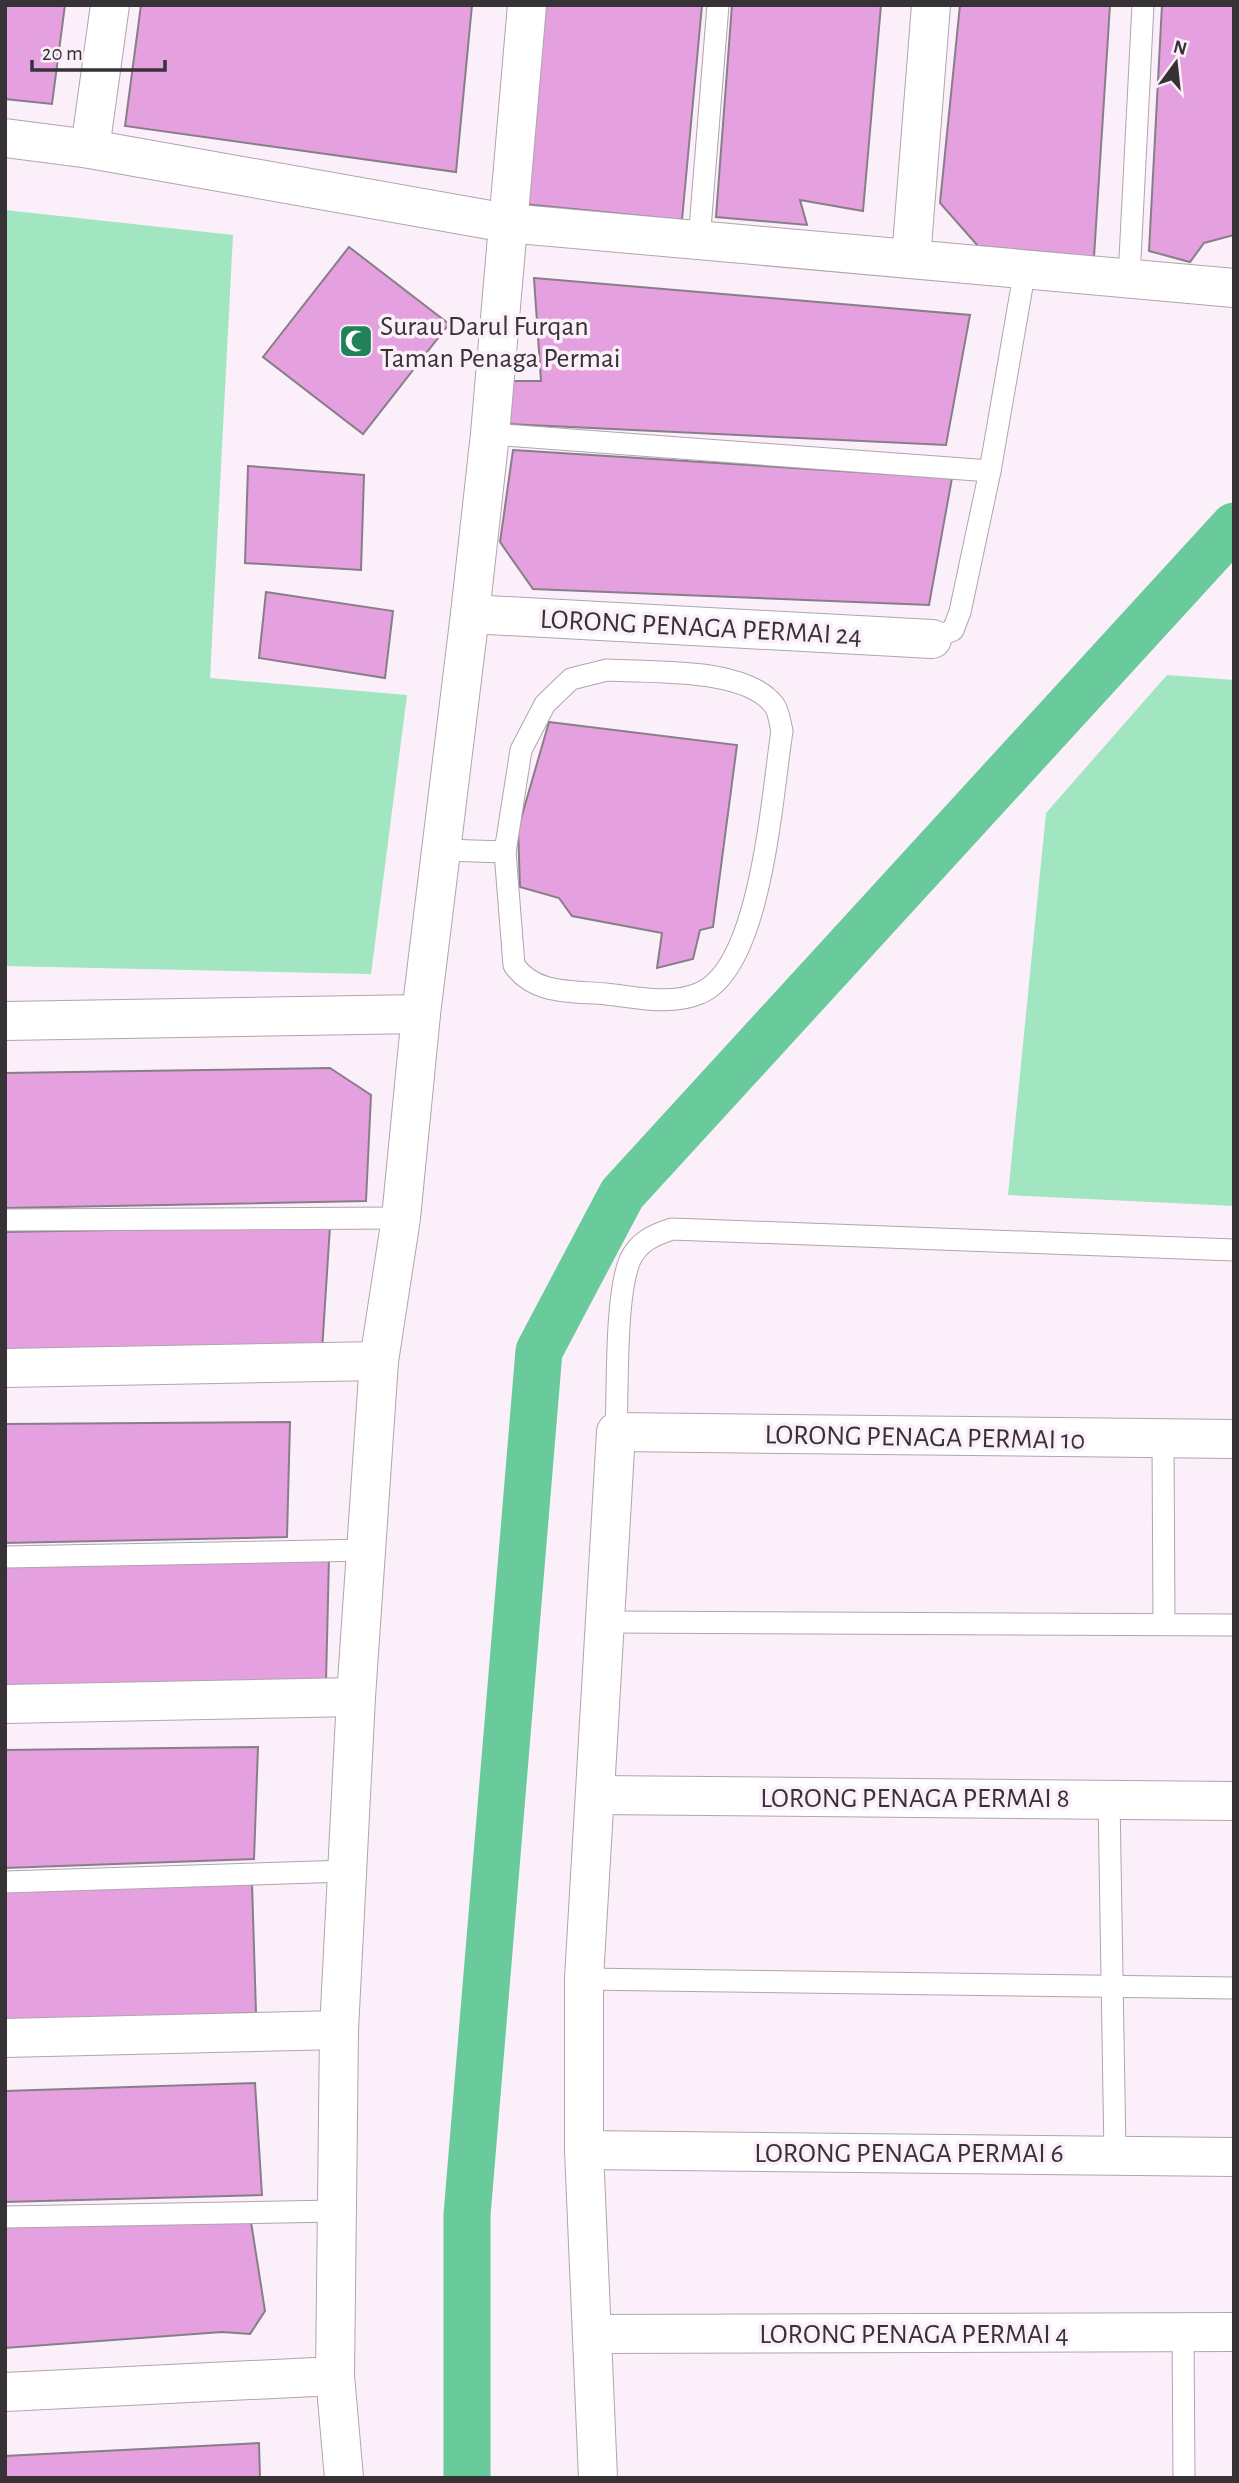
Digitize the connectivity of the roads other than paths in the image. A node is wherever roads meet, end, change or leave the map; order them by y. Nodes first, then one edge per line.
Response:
1 (110, 5) edge
2 (527, 5) edge
3 (718, 5) edge
4 (931, 5) edge
5 (1143, 5) edge
6 (5, 138) edge
7 (90, 149) junction
8 (507, 223) junction
9 (699, 241) junction
10 (911, 259) junction
11 (1025, 269) junction
12 (1129, 278) junction
13 (1234, 288) edge
14 (490, 434) junction
15 (990, 471) junction
16 (470, 614) junction
17 (932, 639) joint
18 (443, 850) junction
19 (505, 852) junction
20 (421, 1014) junction
21 (5, 1021) edge
22 (401, 1218) junction
23 (5, 1220) edge
24 (1234, 1250) edge
25 (379, 1361) junction
26 (5, 1368) edge
27 (616, 1432) junction
28 (1234, 1439) edge
29 (1163, 1440) junction
30 (369, 1550) junction
31 (5, 1557) edge
32 (605, 1622) junction
33 (1164, 1623) junction
34 (1234, 1625) edge
35 (356, 1697) junction
36 (5, 1704) edge
37 (596, 1794) junction
38 (1109, 1798) junction
39 (1234, 1801) edge
40 (346, 1871) junction
41 (5, 1882) edge
42 (584, 1979) junction
43 (1110, 1985) junction
44 (1234, 1988) edge
45 (339, 2030) junction
46 (5, 2038) edge
47 (584, 2150) junction
48 (1115, 2154) junction
49 (1234, 2157) edge
50 (336, 2211) junction
51 (5, 2217) edge
52 (1183, 2331) junction
53 (1234, 2332) edge
54 (594, 2334) junction
55 (335, 2376) junction
56 (5, 2392) edge
57 (344, 2478) edge
58 (598, 2478) edge
59 (1184, 2478) edge

1 - 7 street
2 - 8 street
3 - 9 lane
4 - 10 street
5 - 12 lane
6 - 7 street
7 - 8 street
8 - 9 street
8 - 14 street
9 - 10 street
10 - 11 street
11 - 12 street
11 - 15 lane
12 - 13 street
14 - 15 lane
14 - 16 street
15 - 17 lane
16 - 17 street, LORONG PENAGA PERMAI 24
16 - 18 street
18 - 19 lane
18 - 20 street
19 - 19 lane
20 - 21 street
20 - 22 street
22 - 23 lane
22 - 25 street
24 - 27 lane
25 - 26 street
25 - 30 street
27 - 29 street, LORONG PENAGA PERMAI 10
27 - 32 street
28 - 29 street, LORONG PENAGA PERMAI 10
29 - 33 lane
30 - 31 lane
30 - 35 street
32 - 33 lane
32 - 37 street
33 - 34 lane
35 - 36 street
35 - 40 street
37 - 38 street, LORONG PENAGA PERMAI 8
37 - 42 street
38 - 39 street, LORONG PENAGA PERMAI 8
38 - 43 lane
40 - 41 lane
40 - 45 street
42 - 43 lane
42 - 47 street
43 - 44 lane
43 - 48 lane
45 - 46 street
45 - 50 street
47 - 48 street, LORONG PENAGA PERMAI 6
47 - 54 street
48 - 49 street, LORONG PENAGA PERMAI 6
50 - 51 lane
50 - 55 street
52 - 53 street, LORONG PENAGA PERMAI 4
52 - 54 street, LORONG PENAGA PERMAI 4
52 - 59 lane
54 - 58 street
55 - 56 street
55 - 57 street

